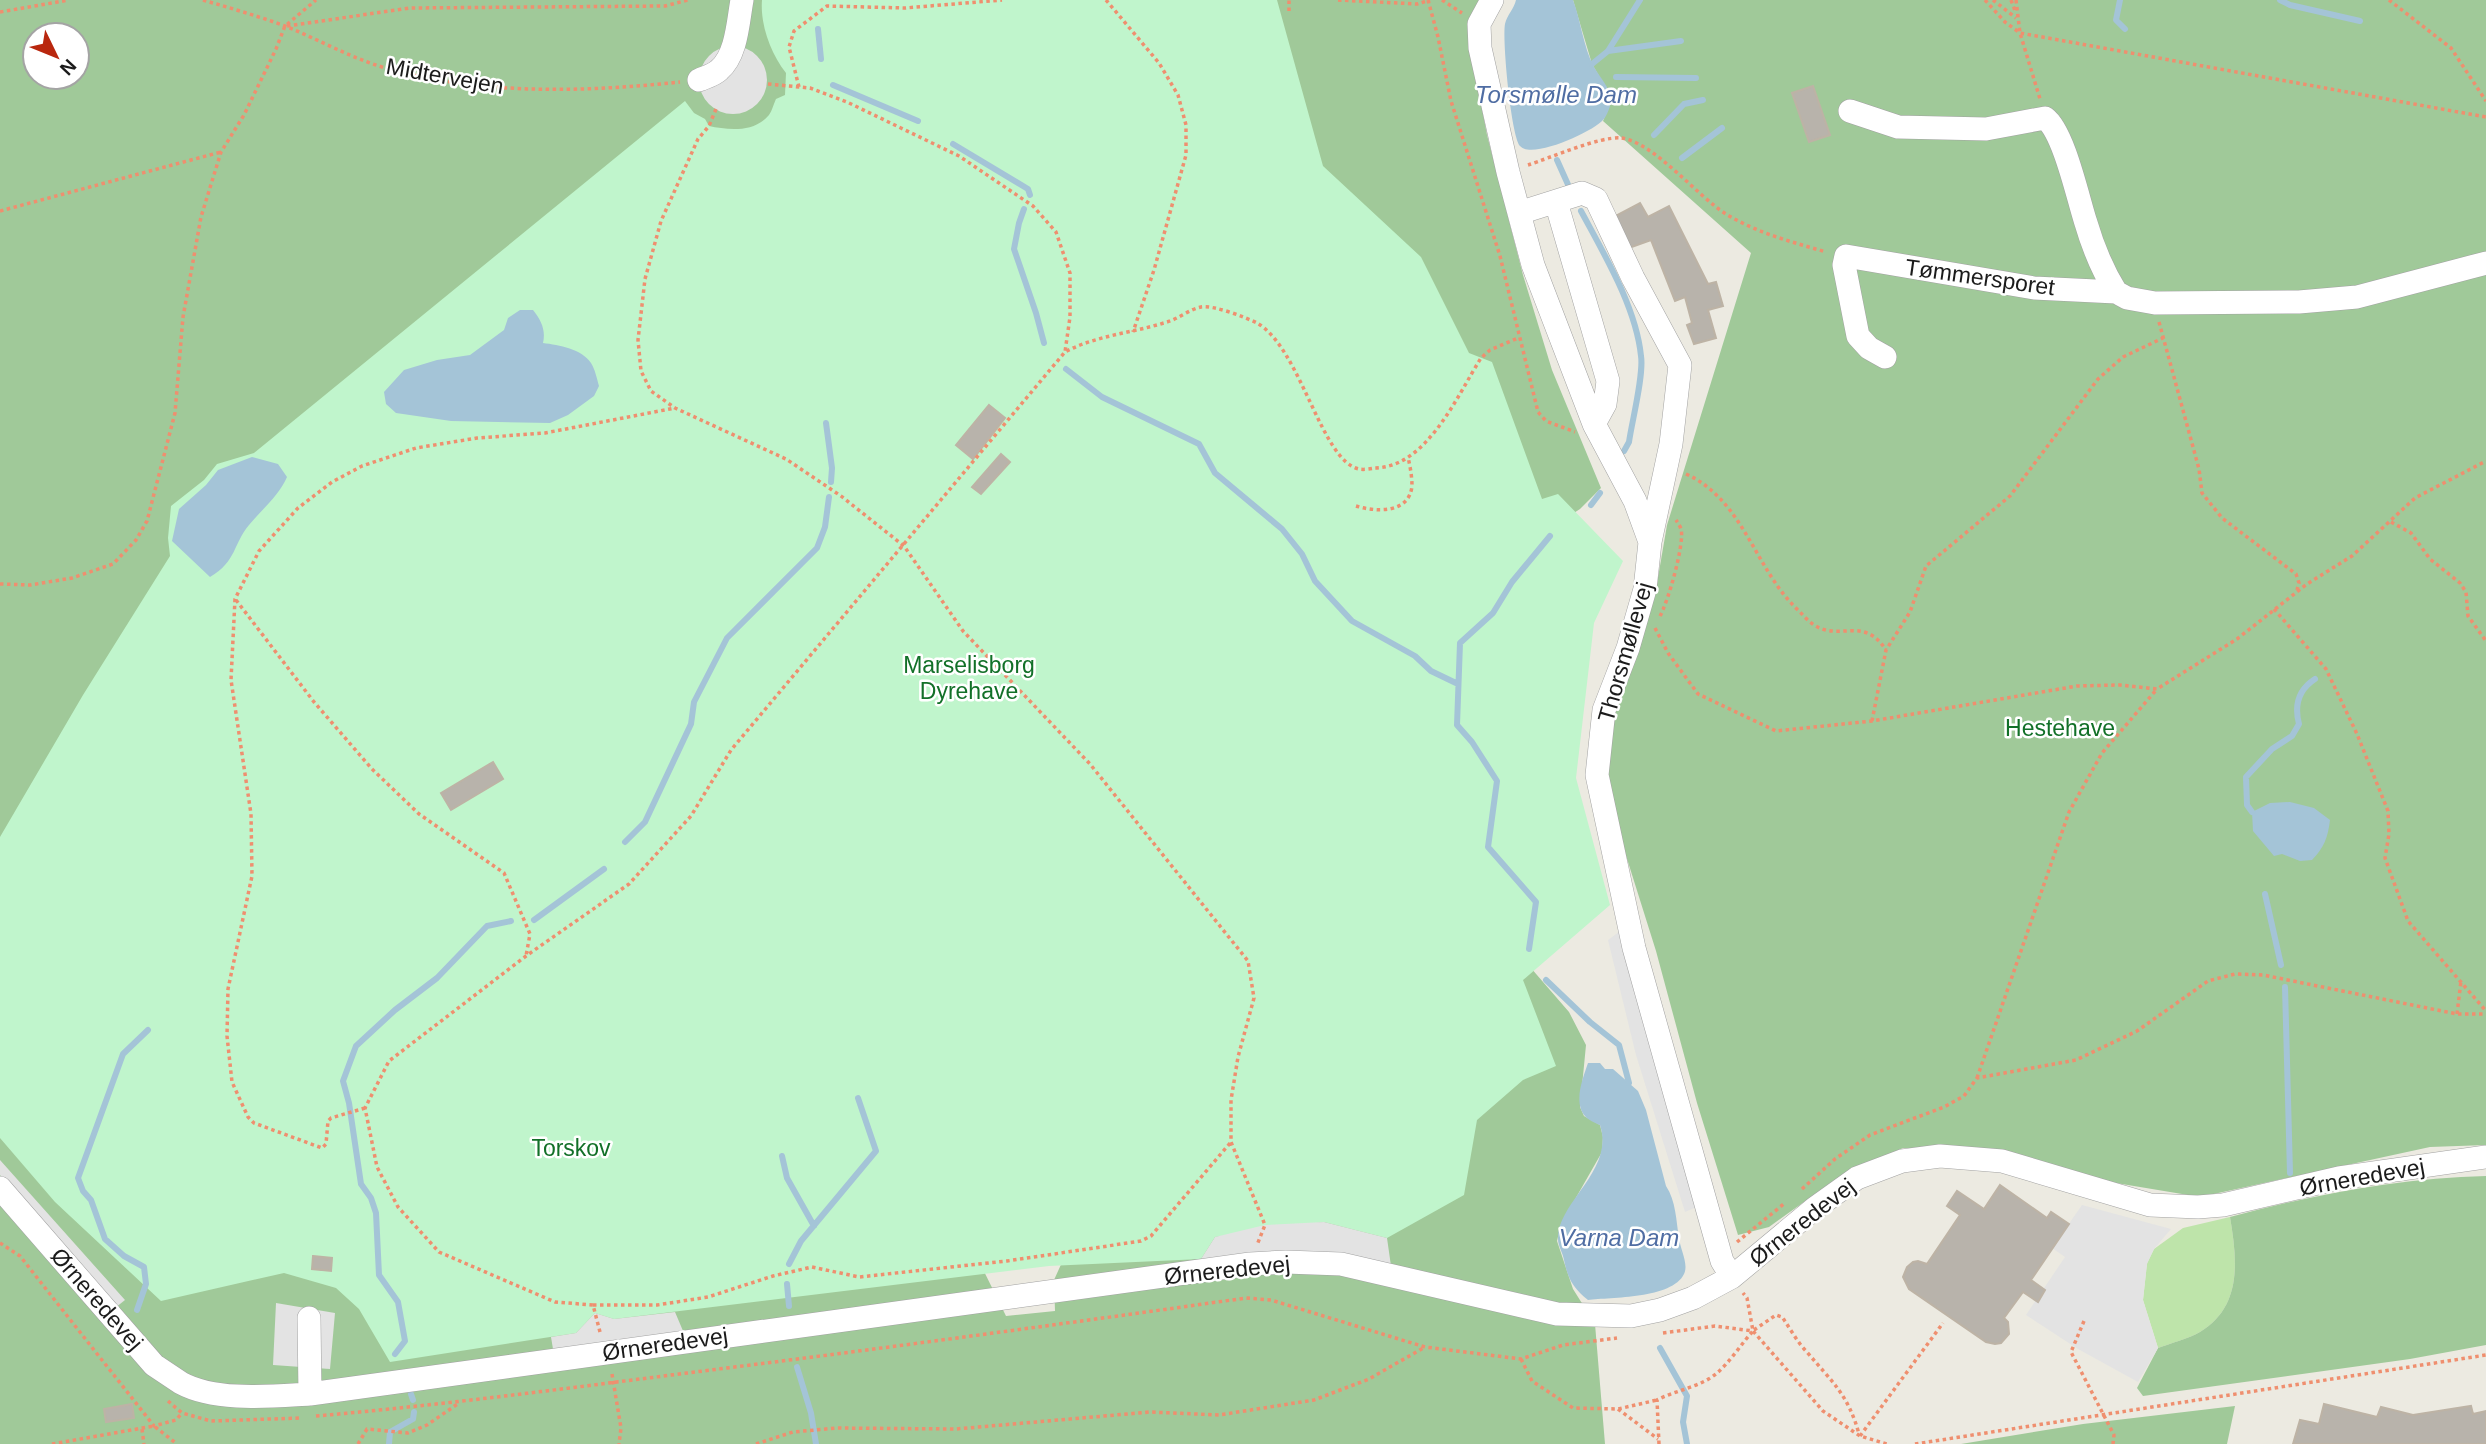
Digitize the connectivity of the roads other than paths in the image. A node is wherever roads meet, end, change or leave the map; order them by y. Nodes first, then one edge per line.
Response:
1 (742, 0) edge
2 (1492, 0) edge
3 (699, 80) road end
4 (1850, 111) dead end
5 (1556, 202) junction
6 (1519, 213) junction
7 (2486, 263) edge
8 (2116, 292) junction
9 (1885, 357) dead end
10 (1594, 424) junction
11 (1650, 542) junction
12 (2486, 1157) edge
13 (0, 1188) edge
14 (1732, 1277) junction
15 (309, 1318) dead end
16 (310, 1394) junction

1 - 3 street
2 - 6 street, Thorsmøllevej
4 - 8 street
5 - 6 street
5 - 10 street
5 - 11 street
6 - 10 street, Thorsmøllevej
7 - 8 street, Tømmersporet
8 - 9 street, Tømmersporet
10 - 11 street, Thorsmøllevej
11 - 14 street, Thorsmøllevej
12 - 14 street, Ørneredevej
13 - 16 street, Ørneredevej
14 - 16 street, Ørneredevej
15 - 16 street

